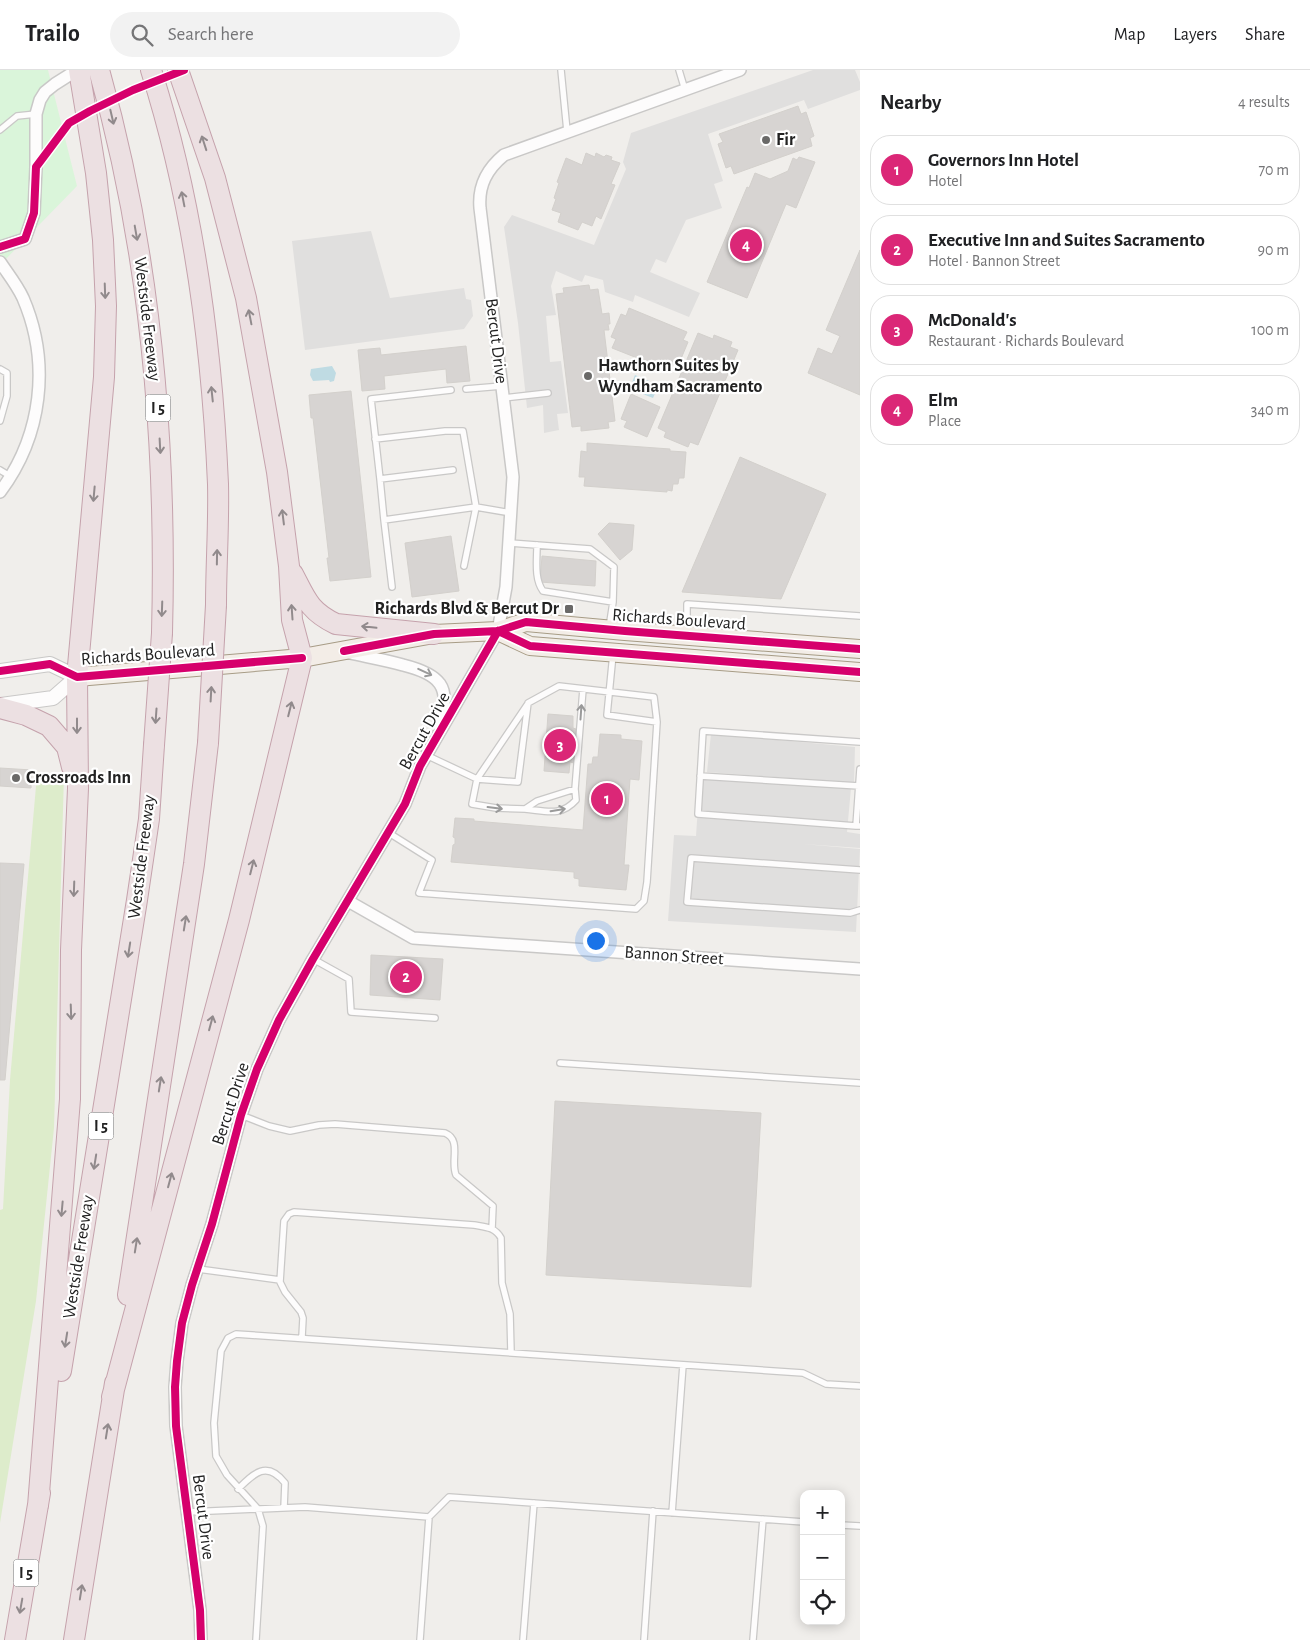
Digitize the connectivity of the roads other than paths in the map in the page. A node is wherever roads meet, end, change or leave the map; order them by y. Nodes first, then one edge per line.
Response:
1 (78, 70) edge
2 (99, 70) edge
3 (151, 70) edge
4 (178, 70) edge
5 (561, 70) edge
6 (678, 70) edge
7 (740, 70) edge
8 (685, 90) junction
9 (36, 114) junction
10 (0, 130) edge
11 (567, 131) junction
12 (0, 247) edge
13 (0, 262) edge
14 (0, 369) edge
15 (502, 386) junction
16 (451, 390) dead end
17 (466, 390) dead end
18 (548, 393) dead end
19 (504, 398) junction
20 (0, 421) edge
21 (376, 439) junction
22 (453, 470) dead end
23 (5, 473) edge
24 (380, 479) junction
25 (0, 492) edge
26 (476, 508) junction
27 (512, 514) junction
28 (384, 520) junction
29 (510, 543) junction
30 (537, 545) junction
31 (289, 566) junction
32 (464, 566) dead end
33 (392, 587) dead end
34 (613, 602) junction
35 (860, 616) edge
36 (609, 630) junction
37 (498, 631) junction
38 (434, 634) junction
39 (687, 636) junction
40 (860, 648) edge
41 (344, 651) junction
42 (613, 654) junction
43 (302, 658) junction
44 (0, 671) edge
45 (860, 672) edge
46 (77, 678) junction
47 (583, 688) junction
48 (609, 692) junction
49 (528, 704) junction
50 (0, 706) edge
51 (657, 722) junction
52 (860, 742) edge
53 (433, 743) junction
54 (426, 755) junction
55 (860, 769) edge
56 (700, 776) junction
57 (477, 779) junction
58 (859, 786) edge
59 (78, 788) junction
60 (575, 789) junction
61 (525, 810) junction
62 (858, 826) edge
63 (389, 833) junction
64 (860, 870) edge
65 (348, 901) junction
66 (860, 910) edge
67 (313, 959) junction
68 (860, 969) edge
69 (435, 1018) dead end
70 (560, 1062) dead end
71 (860, 1083) edge
72 (241, 1115) junction
73 (492, 1229) junction
74 (198, 1269) junction
75 (280, 1280) junction
76 (302, 1338) junction
77 (511, 1352) junction
78 (683, 1365) junction
79 (860, 1386) edge
80 (112, 1396) junction
81 (238, 1489) junction
82 (534, 1502) junction
83 (38, 1506) junction
84 (284, 1508) junction
85 (258, 1509) junction
86 (653, 1511) junction
87 (187, 1512) junction
88 (672, 1513) junction
89 (429, 1517) junction
90 (763, 1519) junction
91 (800, 1522) edge
92 (845, 1525) edge
93 (860, 1526) edge
94 (14, 1640) edge
95 (74, 1640) edge
96 (201, 1640) edge
97 (256, 1640) edge
98 (420, 1640) edge
99 (523, 1640) edge
100 (644, 1640) edge
101 (753, 1640) edge

1 - 9 street
1 -> 46 highway
2 -> 83 highway, Westside Freeway / I 5, bridge
80 -> 3 highway, bridge
31 -> 4 highway
5 - 11 lane
6 - 8 lane
7 - 8 street, Bercut Drive
8 - 11 street, Bercut Drive
9 - 10 lane
9 - 12 street
11 - 15 street, Bercut Drive
13 - 23 street
14 - 20 lane
15 - 17 lane
15 - 19 street, Bercut Drive
16 - 21 lane
18 - 19 lane
19 - 27 street, Bercut Drive
21 - 24 lane
21 - 26 lane
22 - 24 lane
23 - 25 street
24 - 28 lane
26 - 27 lane
26 - 28 lane
26 - 32 lane
27 - 29 street, Bercut Drive
28 - 33 lane
29 - 30 lane
29 - 37 street, Bercut Drive
30 - 34 lane
30 - 34 lane
38 -> 31 highway
43 -> 31 highway
34 - 36 lane
35 - 39 lane
36 - 37 main road, Richards Boulevard
36 - 39 main road, Richards Boulevard
37 - 38 main road, Richards Boulevard
37 - 42 main road, Richards Boulevard
37 - 53 street, Bercut Drive
38 - 41 main road, Richards Boulevard
39 - 40 main road, Richards Boulevard
41 - 43 main road, Richards Boulevard
41 -> 53 street
42 - 45 main road, Richards Boulevard
42 - 48 lane
43 - 46 main road, Richards Boulevard
80 -> 43 highway
44 - 46 street, Richards Boulevard
46 - 50 street, Richards Boulevard
46 -> 59 highway
47 - 48 lane
47 - 49 lane
60 -> 47 lane
48 - 51 lane
48 - 51 lane
49 - 57 lane
49 - 57 lane
50 - 59 highway
51 - 63 lane
52 - 56 lane
53 - 54 street, Bercut Drive
54 - 57 lane
54 - 63 street, Bercut Drive
55 - 58 lane
56 - 58 lane
56 - 62 lane
57 -> 61 lane
58 - 62 lane
59 -> 83 highway
60 - 61 lane
61 -> 60 lane
63 - 65 street, Bercut Drive
64 - 66 lane
65 - 67 street, Bercut Drive
65 - 68 street, Bannon Street
67 - 69 lane
67 - 72 street, Bercut Drive
70 - 71 lane
72 - 73 lane
72 - 74 street, Bercut Drive
73 - 75 lane
73 - 77 lane
74 - 75 lane
74 - 87 street, Bercut Drive
75 - 76 lane
76 - 77 lane
76 - 81 lane
77 - 78 lane
78 - 79 lane
78 - 88 lane
95 -> 80 highway
81 - 84 lane
81 - 85 lane
82 - 86 lane
82 - 89 lane
82 - 99 lane
83 -> 94 highway, Westside Freeway / I 5
84 - 85 lane
84 - 89 lane
85 - 87 lane
85 - 97 lane
86 - 88 lane
86 - 100 lane
87 - 96 street, Bercut Drive
88 - 90 lane
89 - 98 lane
90 - 91 lane
90 - 101 lane
92 - 93 lane

